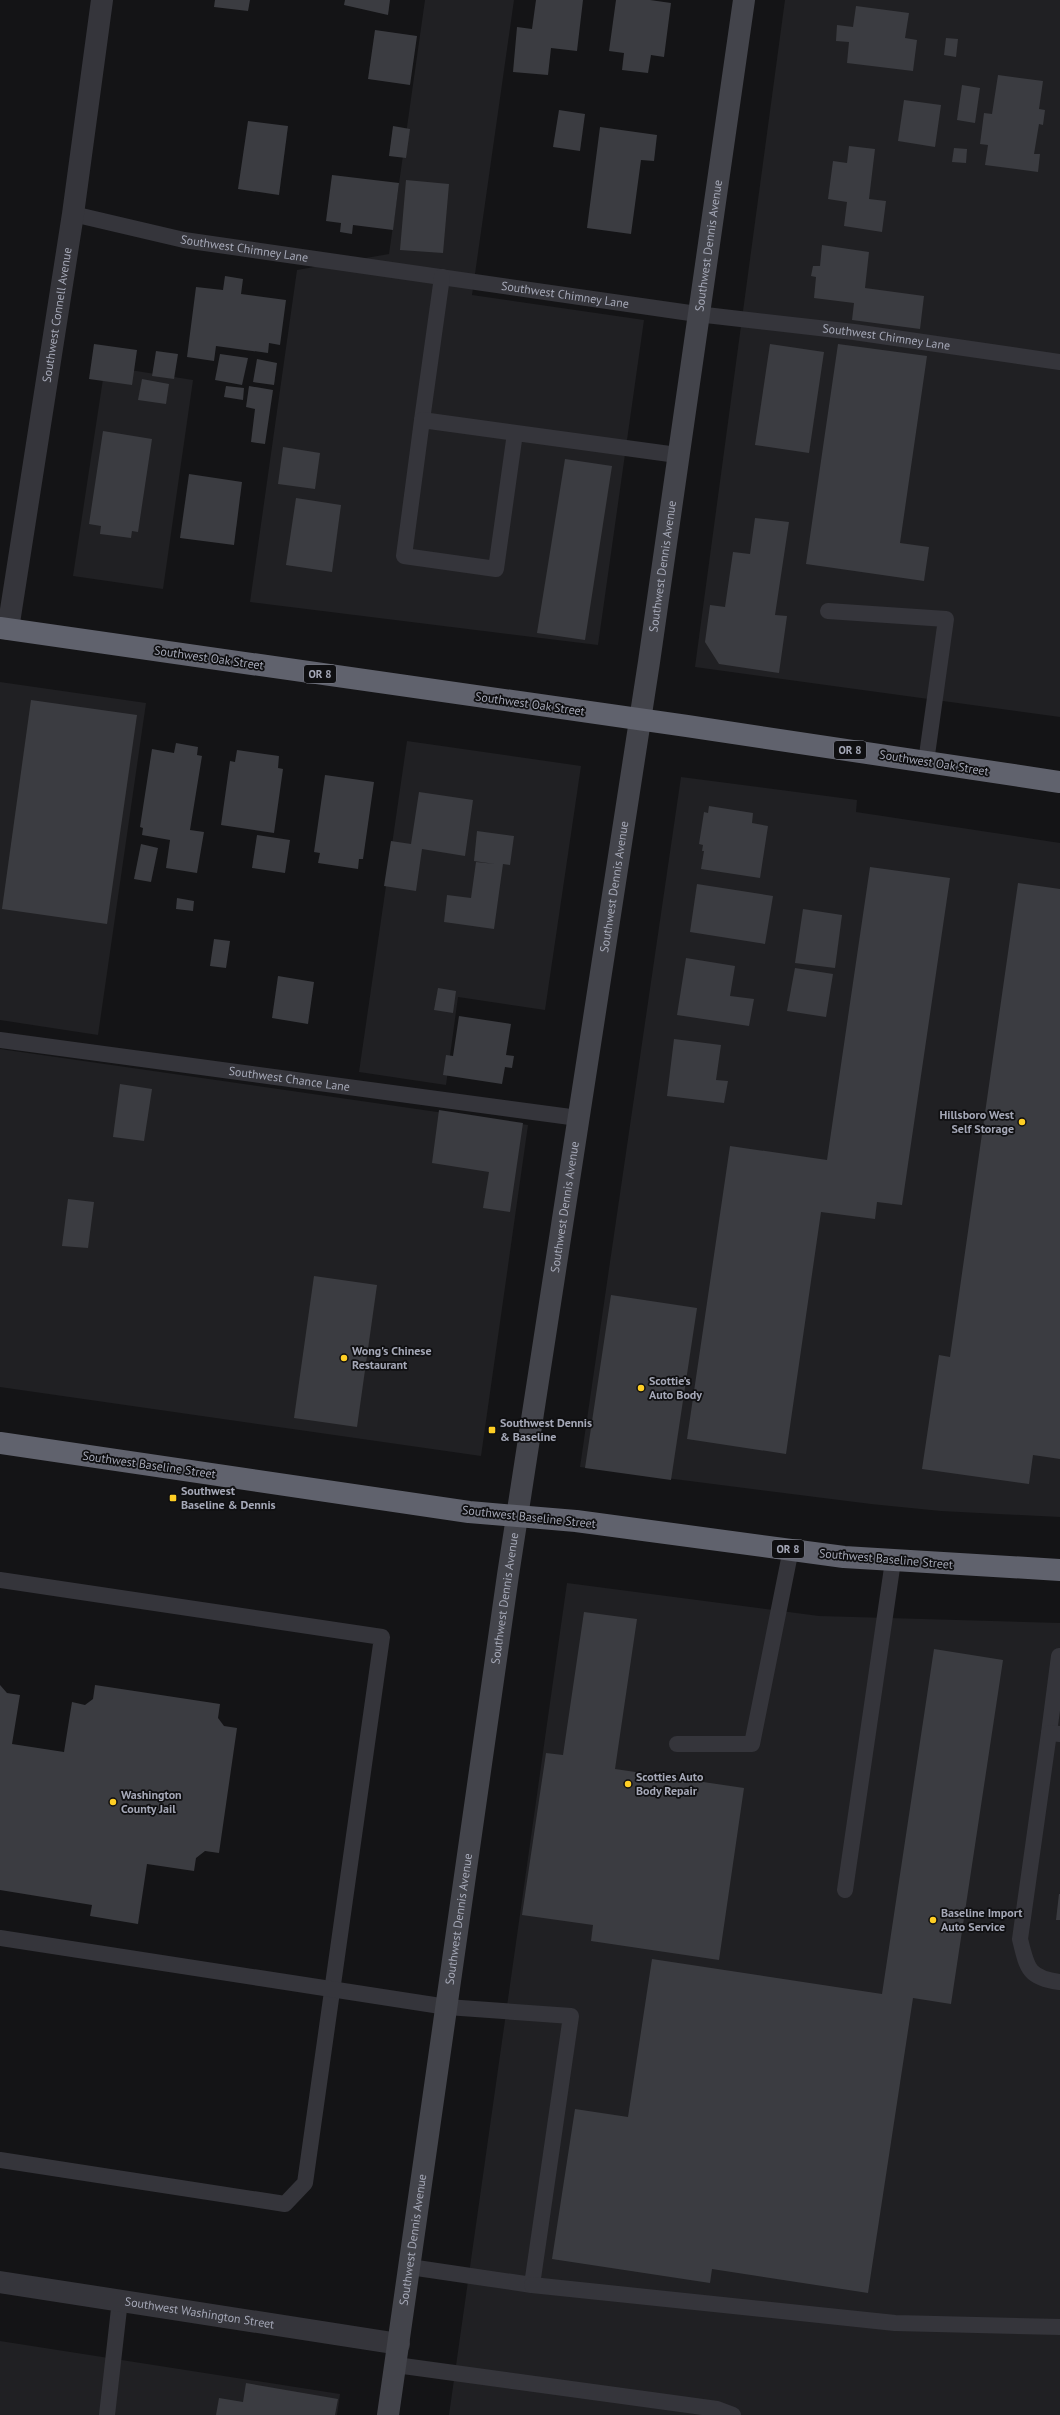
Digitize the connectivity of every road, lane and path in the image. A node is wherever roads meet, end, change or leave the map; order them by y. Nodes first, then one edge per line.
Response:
1 (102, 0) edge
2 (744, 0) edge
3 (73, 214) junction
4 (442, 277) junction
5 (697, 314) junction
6 (1060, 362) edge
7 (422, 420) junction
8 (515, 433) junction
9 (677, 455) junction
10 (828, 611) dead end
11 (4, 629) edge
12 (640, 719) junction
13 (926, 762) junction
14 (1060, 782) edge
15 (0, 1040) edge
16 (578, 1118) junction
17 (0, 1443) edge
18 (517, 1517) junction
19 (791, 1550) junction
20 (893, 1561) junction
21 (1060, 1570) edge
22 (0, 1580) edge
23 (1059, 1656) dead end
24 (1054, 1734) edge
25 (678, 1744) dead end
26 (845, 1890) dead end
27 (0, 1938) edge
28 (1060, 1982) edge
29 (330, 1989) junction
30 (447, 2006) junction
31 (0, 2160) edge
32 (410, 2267) junction
33 (0, 2282) edge
34 (532, 2286) junction
35 (120, 2300) junction
36 (1060, 2327) edge
37 (397, 2355) junction
38 (107, 2415) edge
39 (388, 2415) edge
40 (733, 2415) edge

1 - 3 street, Southwest Connell Avenue
2 - 5 street, Southwest Dennis Avenue
3 - 4 lane, Southwest Chimney Lane
3 - 11 street, Southwest Connell Avenue
4 - 5 lane, Southwest Chimney Lane
4 - 7 lane
5 - 6 lane, Southwest Chimney Lane
5 - 9 street, Southwest Dennis Avenue
7 - 8 lane
7 - 8 lane
8 - 9 lane
9 - 12 street, Southwest Dennis Avenue
10 - 13 lane
11 - 12 highway, Southwest Oak Street / OR 8
12 - 13 highway, Southwest Oak Street / OR 8
12 - 16 street, Southwest Dennis Avenue
13 - 14 highway, Southwest Oak Street / OR 8
15 - 16 lane, Southwest Chance Lane
16 - 18 street, Southwest Dennis Avenue
17 - 18 highway, Southwest Baseline Street / OR 8
18 - 19 highway, Southwest Baseline Street / OR 8
18 - 30 street, Southwest Dennis Avenue
19 - 20 highway, Southwest Baseline Street / OR 8
19 - 25 lane
20 - 21 highway, Southwest Baseline Street / OR 8
20 - 26 lane
22 - 29 lane
23 - 24 lane
24 - 28 lane
27 - 29 lane
29 - 30 lane
29 - 31 lane
30 - 32 street, Southwest Dennis Avenue
30 - 34 lane
32 - 34 lane
32 - 37 street, Southwest Dennis Avenue
33 - 35 street, Southwest Washington Street
34 - 36 lane
35 - 37 street, Southwest Washington Street
35 - 38 lane
37 - 39 street, Southwest Dennis Avenue
37 - 40 lane

